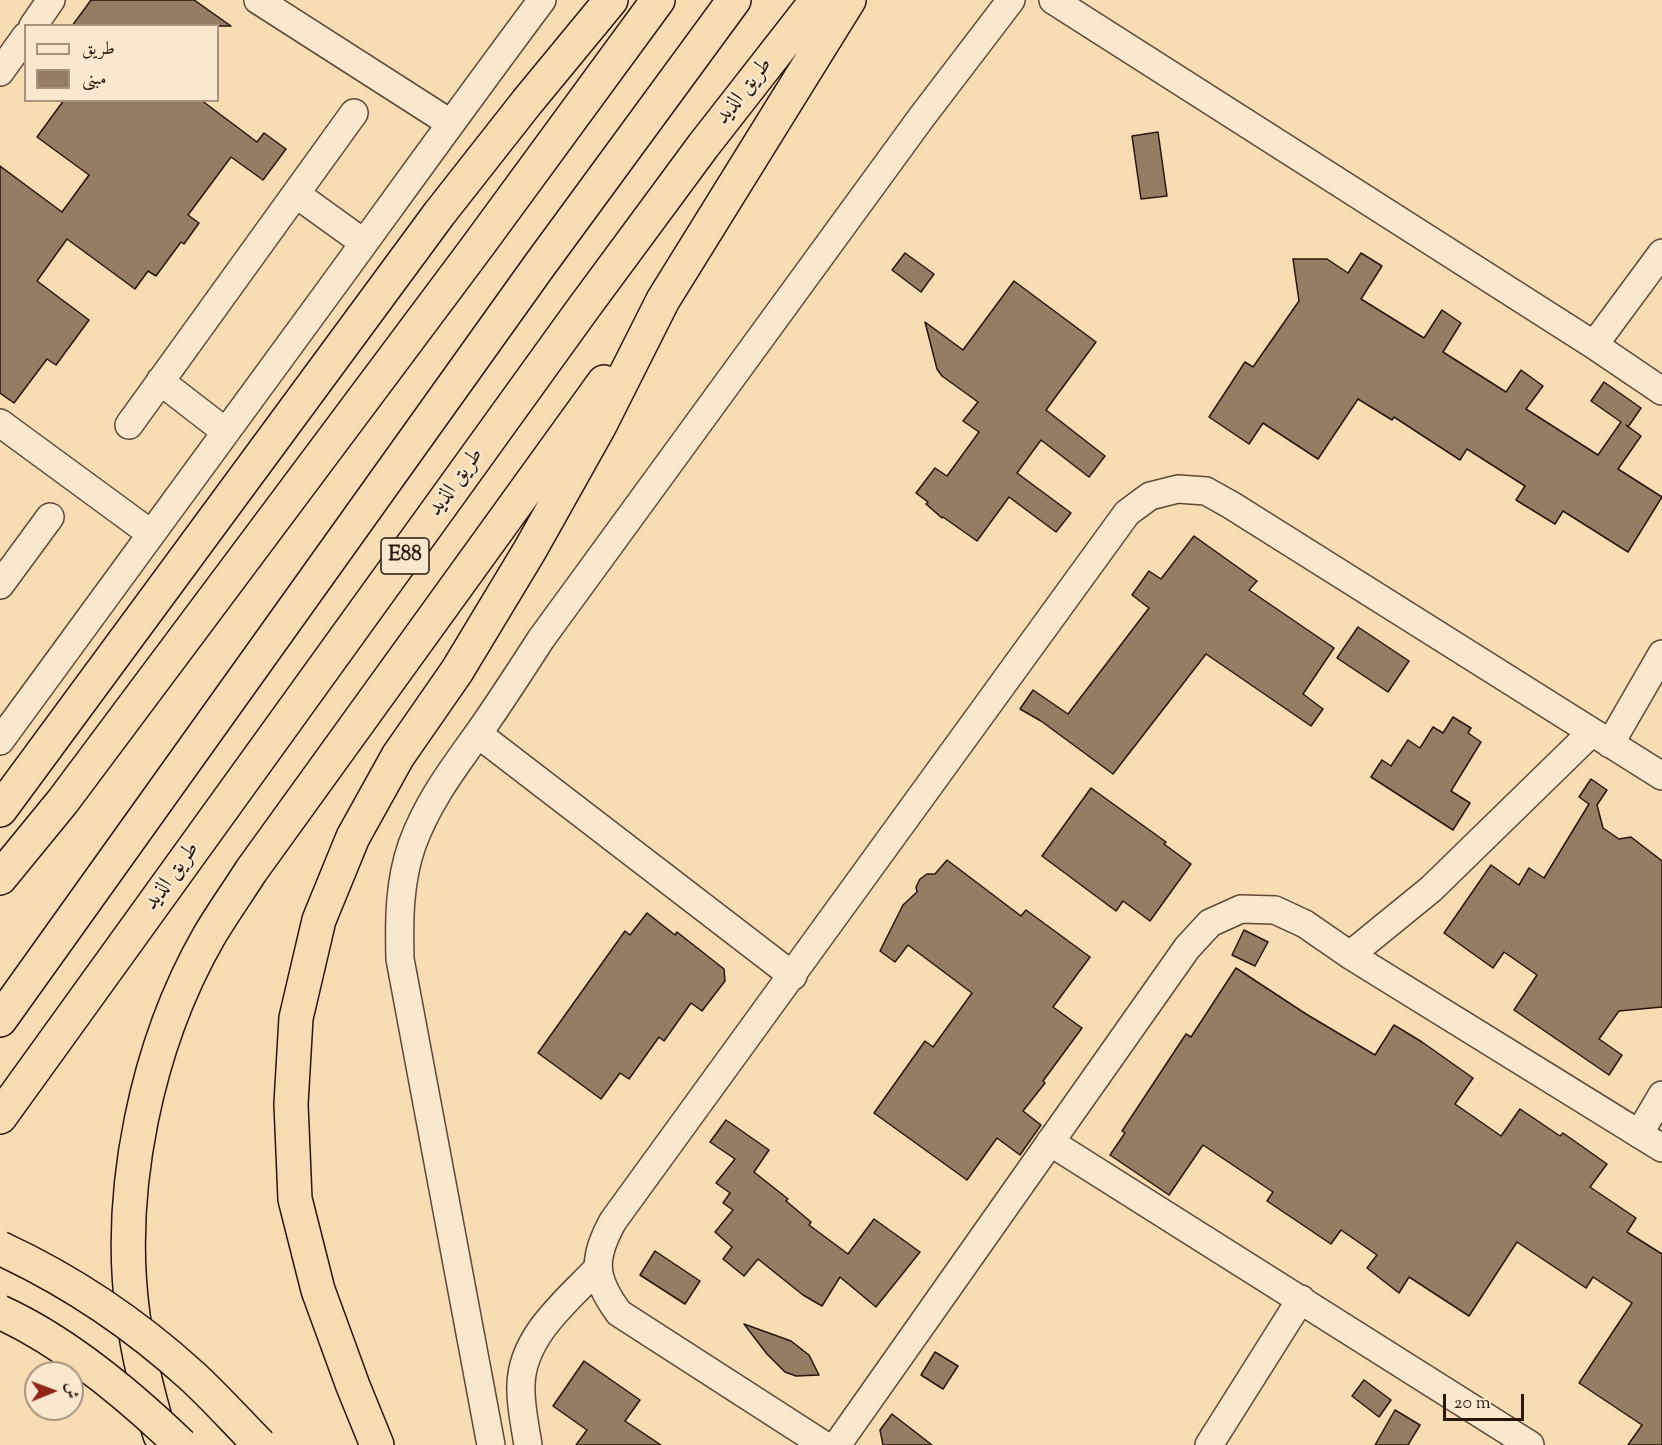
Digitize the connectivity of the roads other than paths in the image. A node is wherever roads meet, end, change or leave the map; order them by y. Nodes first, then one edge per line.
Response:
1 (51, 0) edge
2 (258, 0) edge
3 (542, 0) edge
4 (611, 0) edge
5 (658, 0) edge
6 (734, 0) edge
7 (817, 0) edge
8 (849, 0) edge
9 (1011, 0) edge
10 (1053, 0) edge
11 (34, 24) edge
12 (24, 39) edge
13 (0, 72) edge
14 (354, 113) dead end
15 (450, 123) junction
16 (296, 194) junction
17 (364, 243) junction
18 (1662, 253) edge
19 (663, 300) junction
20 (1594, 345) junction
21 (160, 381) junction
22 (1662, 391) edge
23 (0, 423) edge
24 (129, 425) dead end
25 (226, 432) junction
26 (50, 517) dead end
27 (150, 533) junction
28 (0, 585) edge
29 (1662, 654) edge
30 (478, 734) junction
31 (1601, 738) junction
32 (0, 741) edge
33 (1662, 776) edge
34 (0, 810) edge
35 (0, 878) edge
36 (1350, 955) junction
37 (793, 976) junction
38 (0, 1020) edge
39 (1662, 1095) edge
40 (0, 1117) edge
41 (1639, 1134) junction
42 (1050, 1142) junction
43 (1662, 1149) edge
44 (0, 1248) edge
45 (598, 1268) junction
46 (1301, 1299) junction
47 (0, 1312) edge
48 (163, 1445) edge
49 (181, 1445) edge
50 (260, 1445) edge
51 (377, 1445) edge
52 (491, 1445) edge
53 (528, 1445) edge
54 (824, 1445) edge
55 (837, 1445) edge
56 (1209, 1445) edge
57 (1530, 1445) edge

1 - 11 street
2 - 15 street
3 - 15 street
4 - 34 highway
5 - 35 highway
6 - 38 highway, E88
7 - 40 highway, طريق الذيد / E88
8 - 19 highway
9 - 30 street
10 - 20 street
12 - 13 street
14 - 16 street
15 - 17 street
16 - 17 street
16 - 21 street
17 - 25 street
18 - 20 street
19 - 48 highway
19 - 51 highway
20 - 22 street
21 - 24 street
21 - 25 street
23 - 27 street
25 - 27 street
26 - 28 street
27 - 32 street
29 - 31 street
30 - 37 street
30 - 52 street
31 - 33 street
31 - 36 street
31 - 37 street
36 - 41 street
36 - 42 street
37 - 45 street
39 - 41 street
41 - 43 street
42 - 46 street
42 - 55 street
44 - 50 highway, bridge
45 - 53 street
45 - 54 street
46 - 56 street
46 - 57 street
47 - 49 highway, bridge

